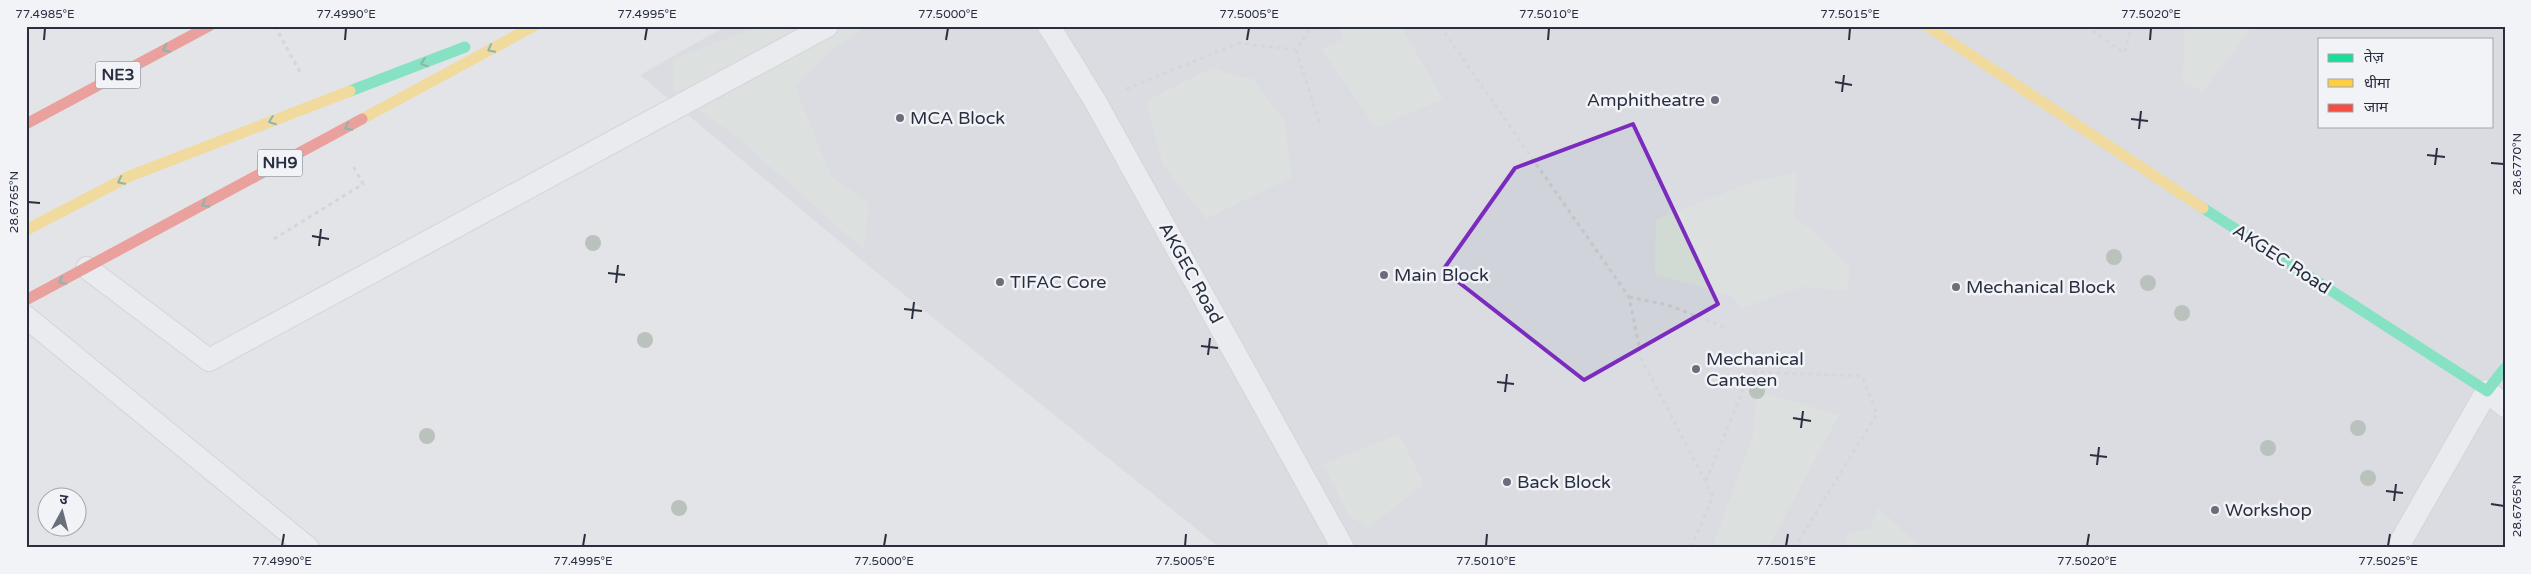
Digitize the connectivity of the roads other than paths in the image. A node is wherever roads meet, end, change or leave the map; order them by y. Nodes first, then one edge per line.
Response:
1 (209, 26) edge
2 (518, 26) edge
3 (534, 26) edge
4 (827, 26) edge
5 (1049, 26) edge
6 (1927, 26) edge
7 (26, 124) edge
8 (26, 230) edge
9 (87, 268) junction
10 (26, 300) edge
11 (26, 318) edge
12 (2505, 368) edge
13 (2487, 391) junction
14 (2505, 406) edge
15 (308, 548) edge
16 (1343, 548) edge
17 (2397, 548) edge

1 -> 7 main road, NE3
2 -> 8 main road
3 -> 9 main road, NH9
4 - 9 lane
5 - 16 lane, AKGEC Road
6 - 13 main road, AKGEC Road
9 -> 10 main road, NH9
11 - 15 lane
12 - 13 main road
13 - 14 lane
13 - 17 lane

